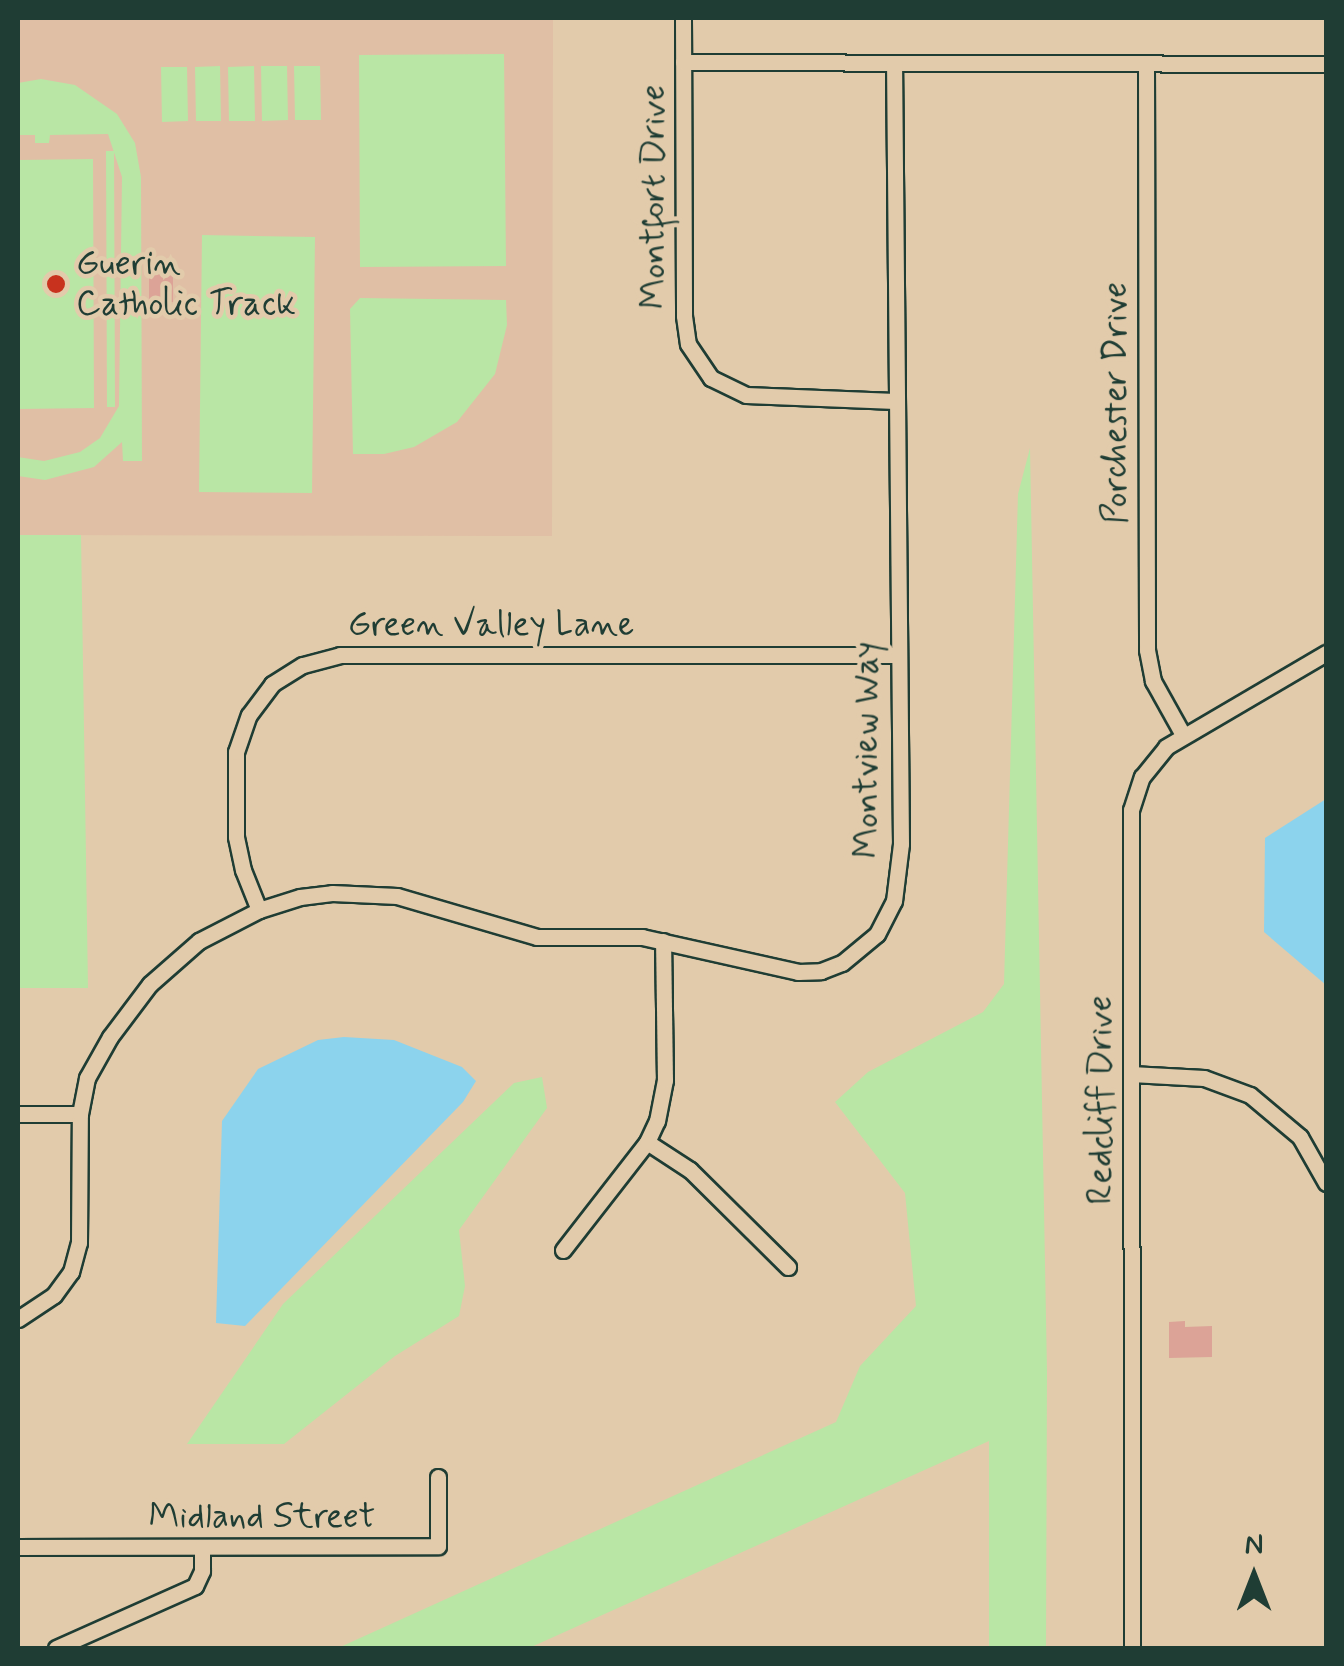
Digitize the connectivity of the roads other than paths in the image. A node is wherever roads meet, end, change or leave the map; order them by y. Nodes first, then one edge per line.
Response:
1 (683, 18) edge
2 (684, 62) junction
3 (894, 63) junction
4 (1146, 64) junction
5 (1326, 64) edge
6 (896, 401) junction
7 (1326, 653) edge
8 (898, 655) junction
9 (1183, 734) junction
10 (259, 910) junction
11 (664, 941) junction
12 (1131, 1074) junction
13 (18, 1114) edge
14 (80, 1114) junction
15 (647, 1142) junction
16 (1326, 1183) edge
17 (563, 1250) dead end
18 (788, 1266) dead end
19 (18, 1319) edge
20 (438, 1477) dead end
21 (18, 1547) edge
22 (202, 1547) junction
23 (56, 1648) edge
24 (1132, 1648) edge

1 - 2 street, Montfort Drive
2 - 3 street
2 - 6 street, Montfort Drive
3 - 4 street
3 - 6 street, Montview Way
4 - 5 street
4 - 9 street, Porchester Drive
6 - 8 street, Montview Way
7 - 9 street, Redcliff Drive
8 - 10 street, Green Valley Lane
8 - 11 street, Montview Way
9 - 12 street, Redcliff Drive
10 - 11 street, Montview Way
10 - 14 street, Montview Way
11 - 15 street
12 - 16 street
12 - 24 street, Redcliff Drive
13 - 14 street
14 - 19 street, Montview Way
15 - 17 street
15 - 18 street
20 - 22 street, Midland Street
21 - 22 street, Midland Street
22 - 23 street

